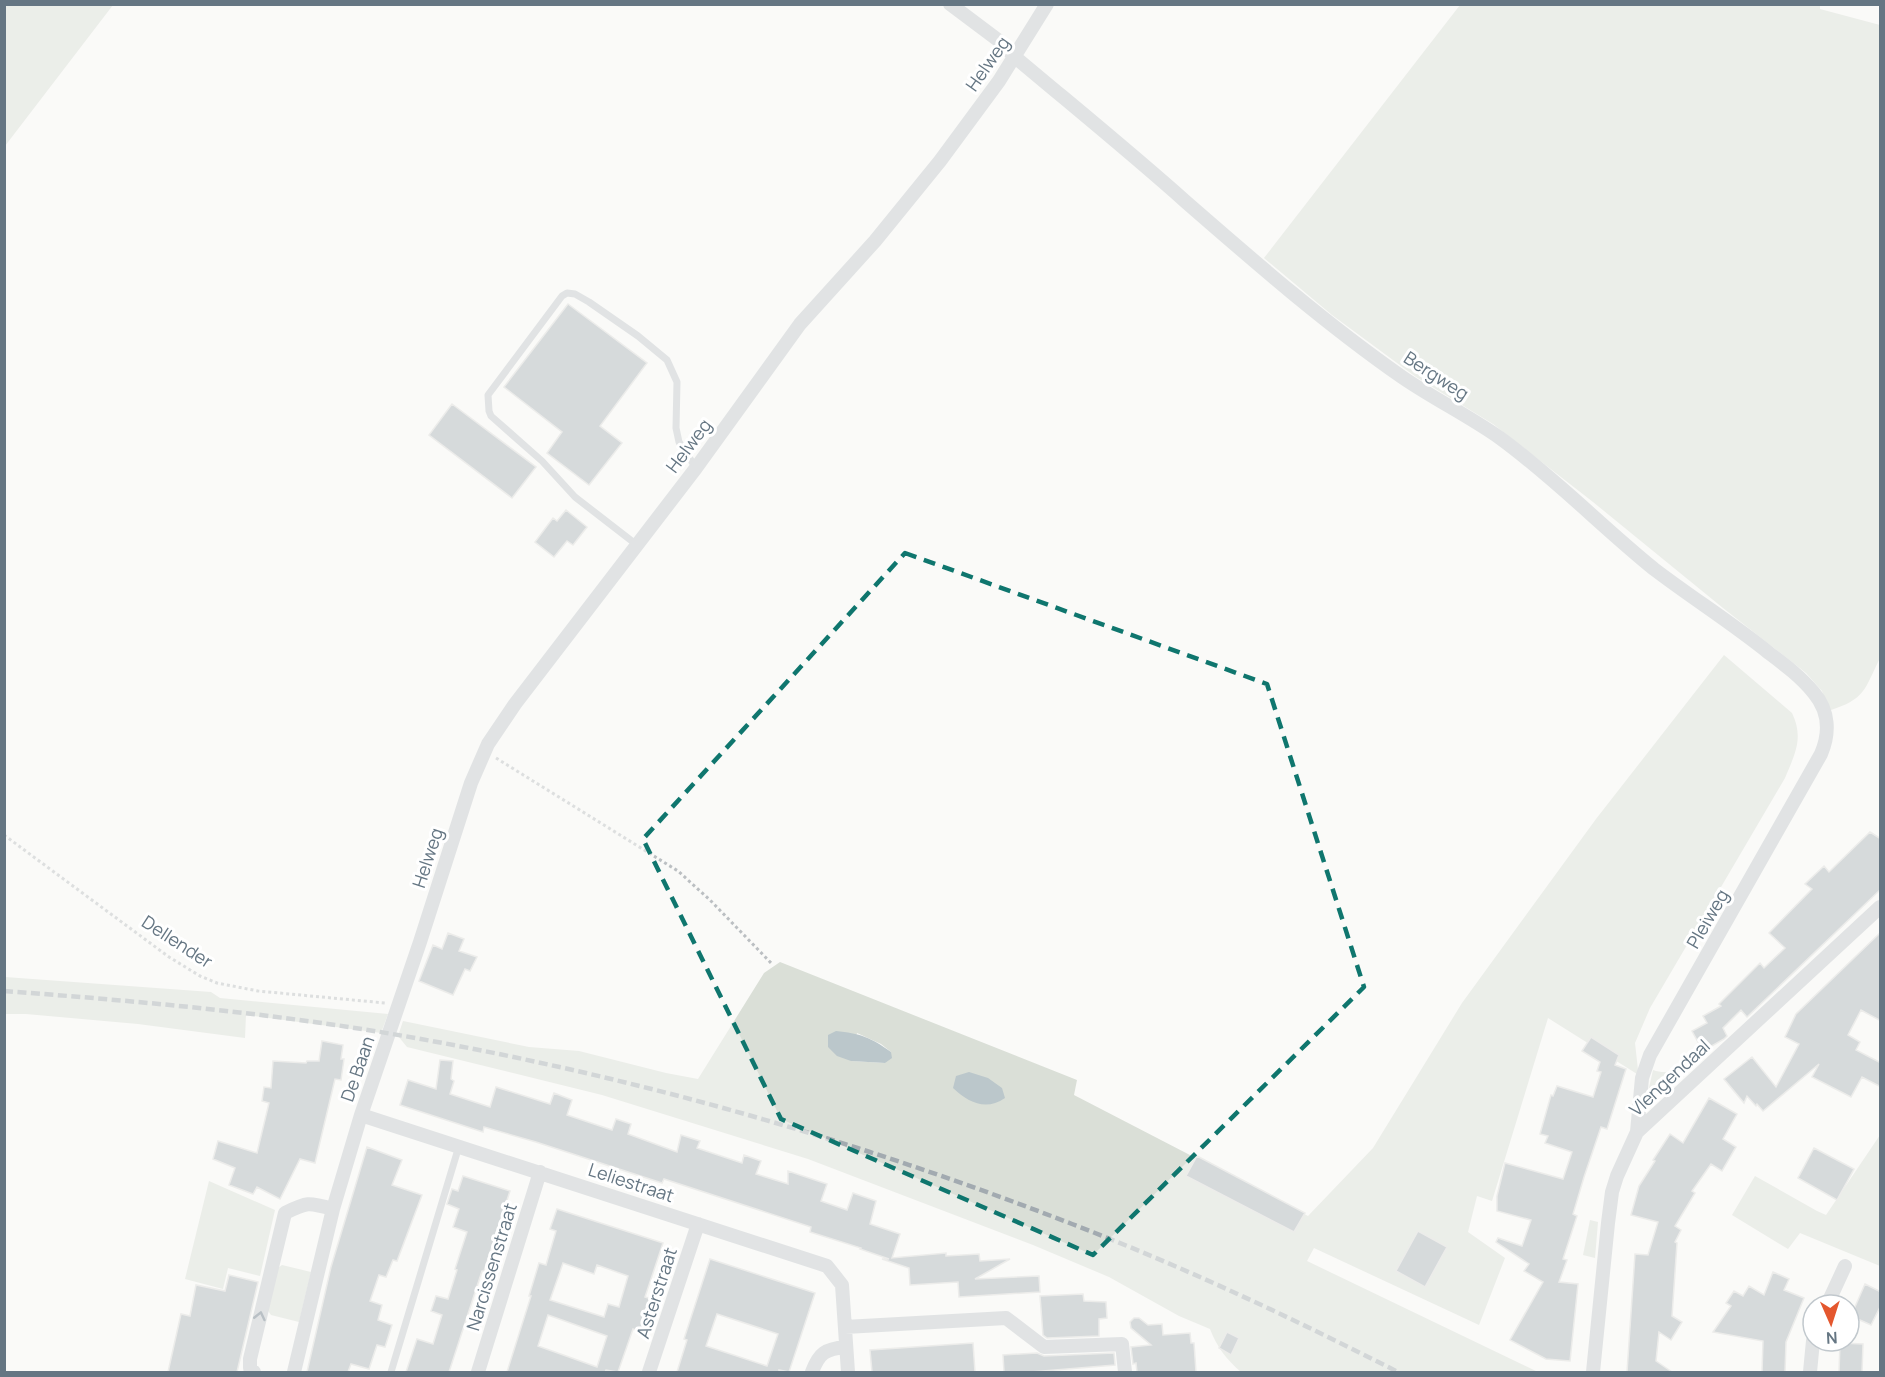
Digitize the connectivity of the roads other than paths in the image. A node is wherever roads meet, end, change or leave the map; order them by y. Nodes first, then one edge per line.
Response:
1 (951, 4) edge
2 (1047, 4) edge
3 (1015, 57) junction
4 (696, 468) junction
5 (637, 545) junction
6 (1827, 729) joint
7 (1881, 907) edge
8 (420, 942) joint
9 (361, 1114) junction
10 (1638, 1132) junction
11 (459, 1146) junction
12 (540, 1172) junction
13 (333, 1209) junction
14 (698, 1224) junction
15 (1845, 1266) dead end
16 (1833, 1293) edge
17 (845, 1327) junction
18 (846, 1347) junction
19 (1812, 1353) edge
20 (254, 1372) edge
21 (294, 1372) edge
22 (391, 1372) edge
23 (478, 1372) edge
24 (649, 1372) edge
25 (812, 1372) edge
26 (848, 1372) edge
27 (1125, 1372) edge
28 (1593, 1372) edge
29 (1810, 1372) edge

1 - 3 street, Bergweg
2 - 3 street, Helweg
3 - 4 street, Helweg
3 - 6 street, Bergweg
4 - 5 street, Helweg
4 - 5 lane
5 - 8 street, Helweg
6 - 10 street, Pleiweg
7 - 10 street, Vlengendaal
8 - 9 street, De Baan
9 - 11 street, Leliestraat
9 - 13 street, De Baan
10 - 28 street, Vlengendaal
11 - 12 street, Leliestraat
11 - 22 lane
12 - 14 street, Leliestraat
12 - 23 street, Narcissenstraat
20 -> 13 street
13 - 21 street, De Baan
14 - 17 street, Leliestraat
14 - 24 street, Asterstraat
15 - 16 street
17 - 18 street, Leliestraat
17 - 27 street
18 - 25 street
18 - 26 street, Leliestraat
19 - 29 street

